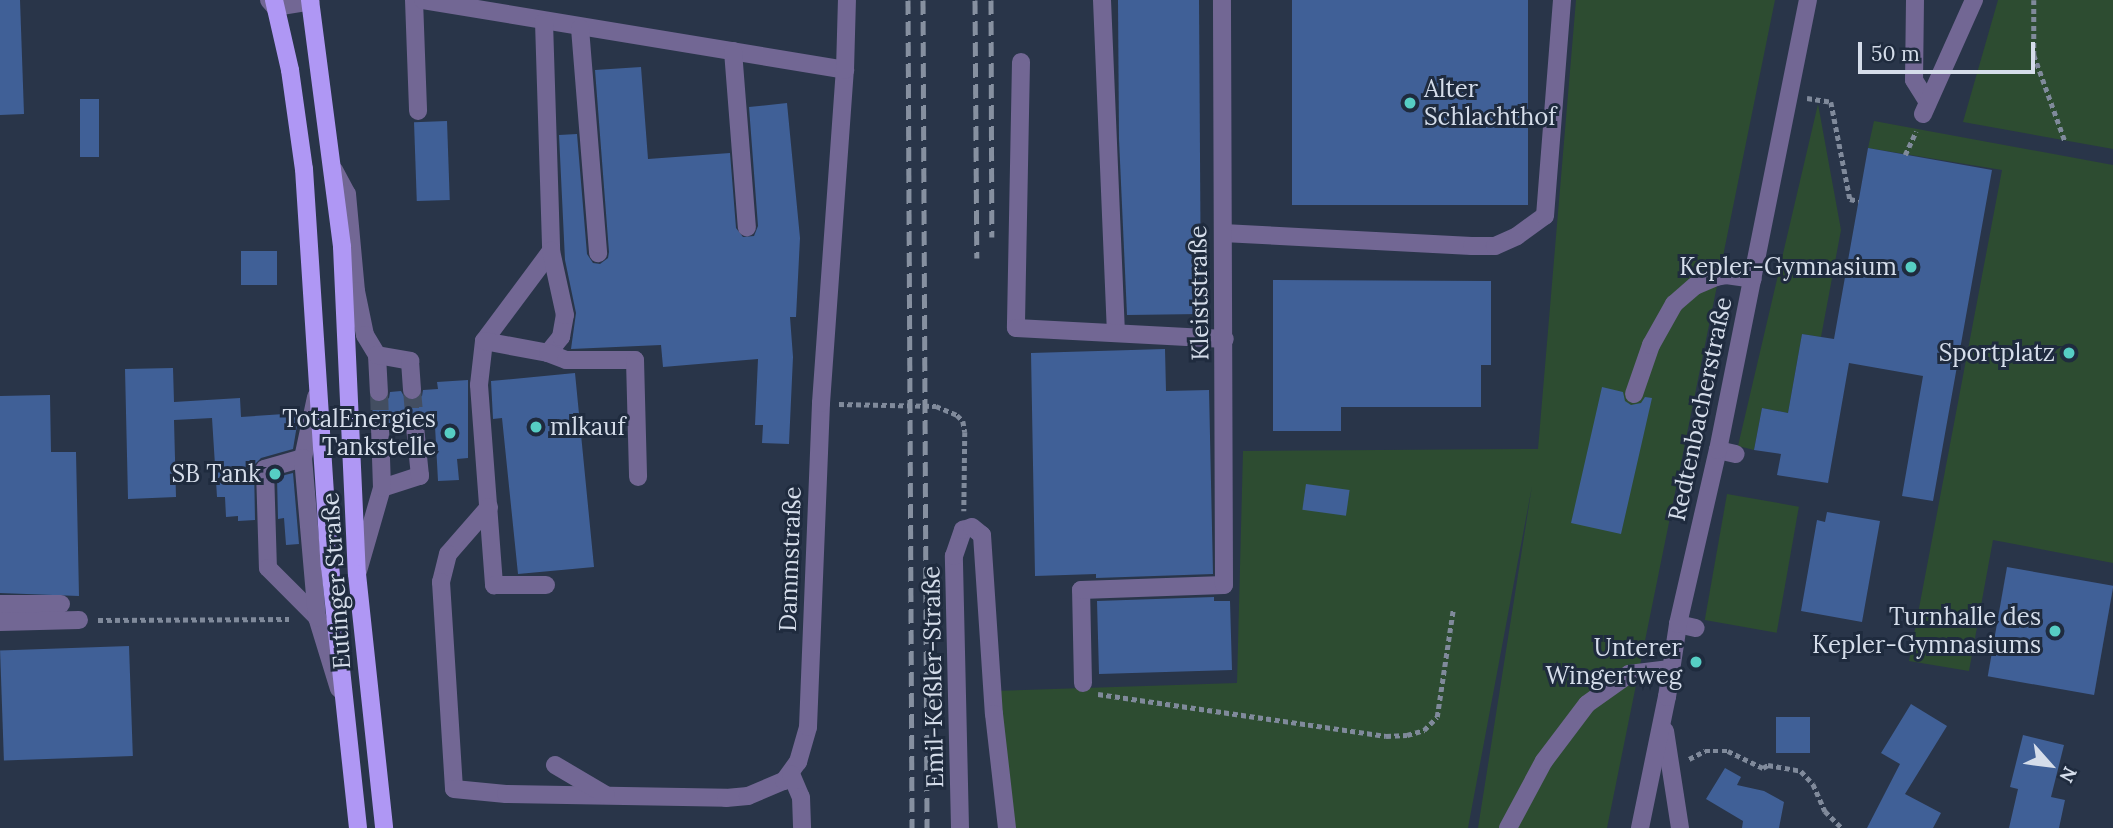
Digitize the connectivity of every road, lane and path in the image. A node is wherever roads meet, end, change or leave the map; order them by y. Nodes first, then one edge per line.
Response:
1 (414, 0) edge
2 (423, 0) edge
3 (847, 0) edge
4 (1102, 0) edge
5 (1222, 0) edge
6 (1562, 0) edge
7 (1808, 0) edge
8 (1915, 0) edge
9 (1974, 0) edge
10 (2034, 0) edge
11 (311, 1) edge
12 (273, 2) edge
13 (544, 22) junction
14 (580, 27) junction
15 (733, 51) junction
16 (1021, 62) dead end
17 (845, 70) junction
18 (1831, 102) dead end
19 (418, 111) dead end
20 (2065, 141) dead end
21 (334, 170) junction
22 (1859, 201) dead end
23 (747, 227) dead end
24 (1223, 233) junction
25 (342, 247) junction
26 (311, 249) junction
27 (551, 251) junction
28 (598, 253) dead end
29 (1753, 279) junction
30 (1116, 333) junction
31 (1225, 340) junction
32 (484, 341) junction
33 (548, 353) junction
34 (377, 355) junction
35 (320, 380) junction
36 (412, 390) tunnel mouth
37 (379, 392) tunnel mouth
38 (1634, 394) dead end
39 (821, 403) junction
40 (415, 427) tunnel mouth
41 (380, 429) tunnel mouth
42 (1717, 450) junction
43 (1737, 454) dead end
44 (303, 458) junction
45 (638, 477) dead end
46 (382, 488) junction
47 (489, 507) junction
48 (963, 530) junction
49 (357, 574) junction
50 (546, 584) dead end
51 (0, 604) edge
52 (61, 604) dead end
53 (1453, 610) dead end
54 (317, 617) junction
55 (282, 619) dead end
56 (79, 620) joint
57 (0, 622) edge
58 (1678, 624) junction
59 (1696, 628) dead end
60 (1670, 669) junction
61 (1083, 683) joint
62 (1667, 697) junction
63 (345, 711) junction
64 (555, 765) dead end
65 (791, 774) junction
66 (1672, 783) junction
67 (609, 797) junction
68 (358, 828) edge
69 (384, 828) edge
70 (802, 828) edge
71 (960, 828) edge
72 (1007, 828) edge
73 (1508, 828) edge
74 (1640, 828) edge
75 (1680, 828) edge
76 (1842, 828) edge

1 - 19 street
2 - 13 street
3 - 17 street, Dammstraße
4 - 30 street
5 - 24 street, Kleiststraße
6 - 24 street
7 - 29 street, Redtenbacherstraße
8 - 9 street
10 - 20 path
11 - 12 street
11 - 21 main road, Eutinger Straße
12 - 26 main road, Eutinger Straße
13 - 14 street
13 - 27 street
14 - 15 street
14 - 28 street
15 - 17 street
15 - 23 street
16 - 30 street
17 - 39 street, Dammstraße
18 - 22 path
21 - 25 main road, Eutinger Straße
21 - 34 street
24 - 31 street, Kleiststraße
25 - 26 main road
25 - 49 main road, Eutinger Straße
26 - 35 main road, Eutinger Straße
27 - 32 street
27 - 33 street
29 - 38 street
29 - 42 street, Redtenbacherstraße
30 - 31 street
31 - 61 street, Kleiststraße
32 - 33 street
32 - 47 street
33 - 45 street
34 - 36 street
34 - 37 street
35 - 44 street
35 - 63 main road, Eutinger Straße
39 - 48 path
39 - 65 street, Dammstraße
40 - 46 street
41 - 46 street
42 - 43 street
42 - 58 street, Redtenbacherstraße
44 - 54 street
44 - 54 street
46 - 49 street
47 - 50 street
47 - 67 street
48 - 71 street, Emil-Keßler-Straße
48 - 72 street
49 - 69 main road, Eutinger Straße
51 - 52 street
53 - 61 path
54 - 63 street
55 - 56 path
56 - 57 street
58 - 59 street
58 - 60 street, Redtenbacherstraße
60 - 62 street, Redtenbacherstraße
60 - 73 street
62 - 66 street
62 - 74 street, Redtenbacherstraße
63 - 68 main road, Eutinger Straße
64 - 67 street
65 - 67 street
65 - 70 street
66 - 75 street
66 - 76 path

